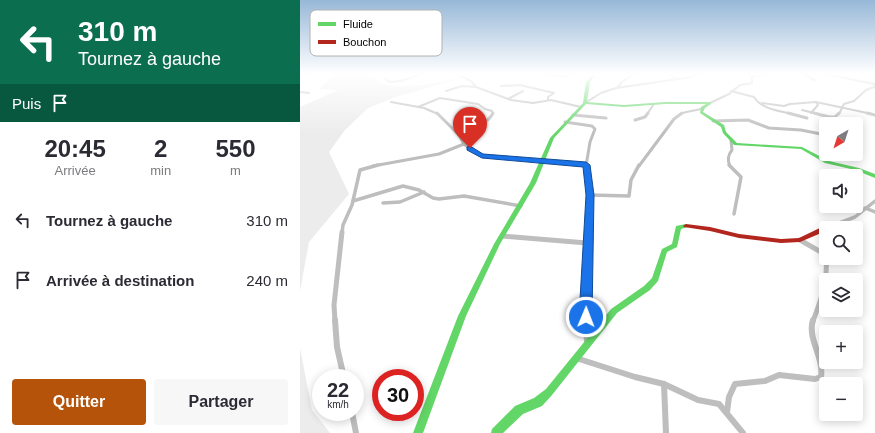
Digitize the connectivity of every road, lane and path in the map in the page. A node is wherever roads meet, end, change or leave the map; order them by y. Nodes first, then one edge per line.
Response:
1 (495, 94) edge
2 (517, 94) edge
3 (552, 94) edge
4 (587, 94) edge
5 (600, 94) edge
6 (727, 94) edge
7 (741, 94) edge
8 (861, 94) edge
9 (507, 99) junction
10 (548, 100) junction
11 (391, 102) dead end
12 (816, 102) junction
13 (762, 103) junction
14 (654, 104) junction
15 (710, 104) junction
16 (583, 105) junction
17 (418, 107) junction
18 (843, 108) junction
19 (701, 109) junction
20 (802, 110) dead end
21 (811, 113) junction
22 (573, 114) junction
23 (875, 115) edge
24 (828, 116) joint
25 (606, 118) dead end
26 (807, 118) dead end
27 (635, 120) dead end
28 (713, 121) junction
29 (565, 122) junction
30 (819, 134) edge
31 (459, 135) junction
32 (731, 141) junction
33 (464, 144) junction
34 (542, 161) junction
35 (586, 165) junction
36 (875, 176) edge
37 (424, 192) junction
38 (590, 195) junction
39 (875, 200) edge
40 (352, 201) junction
41 (383, 203) dead end
42 (521, 206) junction
43 (865, 208) junction
44 (875, 212) edge
45 (734, 214) dead end
46 (846, 221) edge
47 (819, 231) edge
48 (502, 236) junction
49 (800, 240) junction
50 (587, 243) junction
51 (819, 251) edge
52 (826, 265) edge
53 (587, 343) junction
54 (576, 358) junction
55 (342, 369) edge
56 (664, 384) junction
57 (727, 412) junction
58 (354, 421) edge
59 (356, 433) edge
60 (418, 433) edge
61 (496, 433) edge
62 (666, 433) edge
63 (743, 433) edge

1 - 9 street
2 - 9 street
3 - 10 street
4 - 16 street
5 - 16 street
6 - 15 street
7 - 13 street
8 - 18 street
9 - 10 street
10 - 16 street
11 - 17 street
12 - 13 street
12 - 18 street
12 - 21 street
13 - 26 street
14 - 15 street
14 - 16 street
14 - 27 street
15 - 19 street
16 - 22 street
17 - 31 street
17 - 31 street
18 - 23 street
18 - 24 street
19 - 28 street
19 - 38 street
20 - 21 street
21 - 24 street
22 - 25 street
22 - 29 street
28 - 30 street
28 - 32 street
29 - 34 street
29 - 35 street
31 - 33 street
32 - 36 street
32 - 45 street
33 - 34 street
33 - 40 street
34 - 35 street
34 - 42 street
35 - 38 street
37 - 40 street
37 - 41 street
37 - 42 street
38 - 50 street
39 - 43 street
40 - 55 street
42 - 48 street
43 - 44 street
43 - 46 street
47 - 49 street
48 - 50 street
48 - 60 street
49 - 51 street
49 - 53 street
50 - 53 street
52 - 57 street
53 - 54 street
54 - 56 street
54 - 61 street
56 - 57 street
56 - 62 street
57 - 63 street
58 - 59 street

